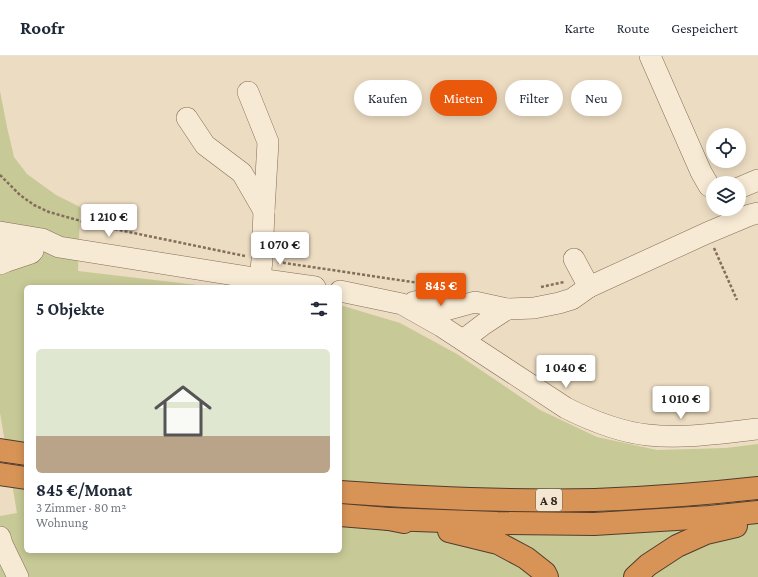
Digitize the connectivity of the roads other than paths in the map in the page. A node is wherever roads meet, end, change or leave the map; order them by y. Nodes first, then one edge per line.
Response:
1 (650, 56) edge
2 (248, 92) dead end
3 (187, 118) dead end
4 (706, 180) edge
5 (758, 180) edge
6 (746, 185) edge
7 (264, 210) junction
8 (758, 213) edge
9 (0, 232) edge
10 (0, 247) edge
11 (59, 247) junction
12 (37, 251) junction
13 (0, 264) edge
14 (261, 270) junction
15 (309, 285) edge
16 (342, 291) edge
17 (402, 304) junction
18 (507, 309) junction
19 (463, 340) junction
20 (758, 429) edge
21 (0, 450) edge
22 (24, 454) edge
23 (0, 474) edge
24 (24, 478) edge
25 (758, 488) edge
26 (342, 492) edge
27 (758, 512) edge
28 (342, 515) edge
29 (389, 519) junction
30 (758, 520) edge
31 (0, 537) edge
32 (18, 577) edge
33 (548, 577) edge
34 (635, 577) edge

1 - 4 street
2 - 7 street
3 - 7 street
5 - 6 street
7 - 14 street
8 - 18 street
9 - 11 street
10 - 12 street
11 - 12 street
11 - 14 street
12 - 13 street
14 - 15 street
16 - 17 street
17 - 18 street
17 - 19 street
18 - 19 street
19 - 20 street
21 - 22 highway
23 - 24 highway
25 - 26 highway, A 8 / A 8
27 - 29 highway, A 8 / A 8
28 - 29 highway, A 8
29 - 33 highway
30 - 34 highway
31 - 32 street

